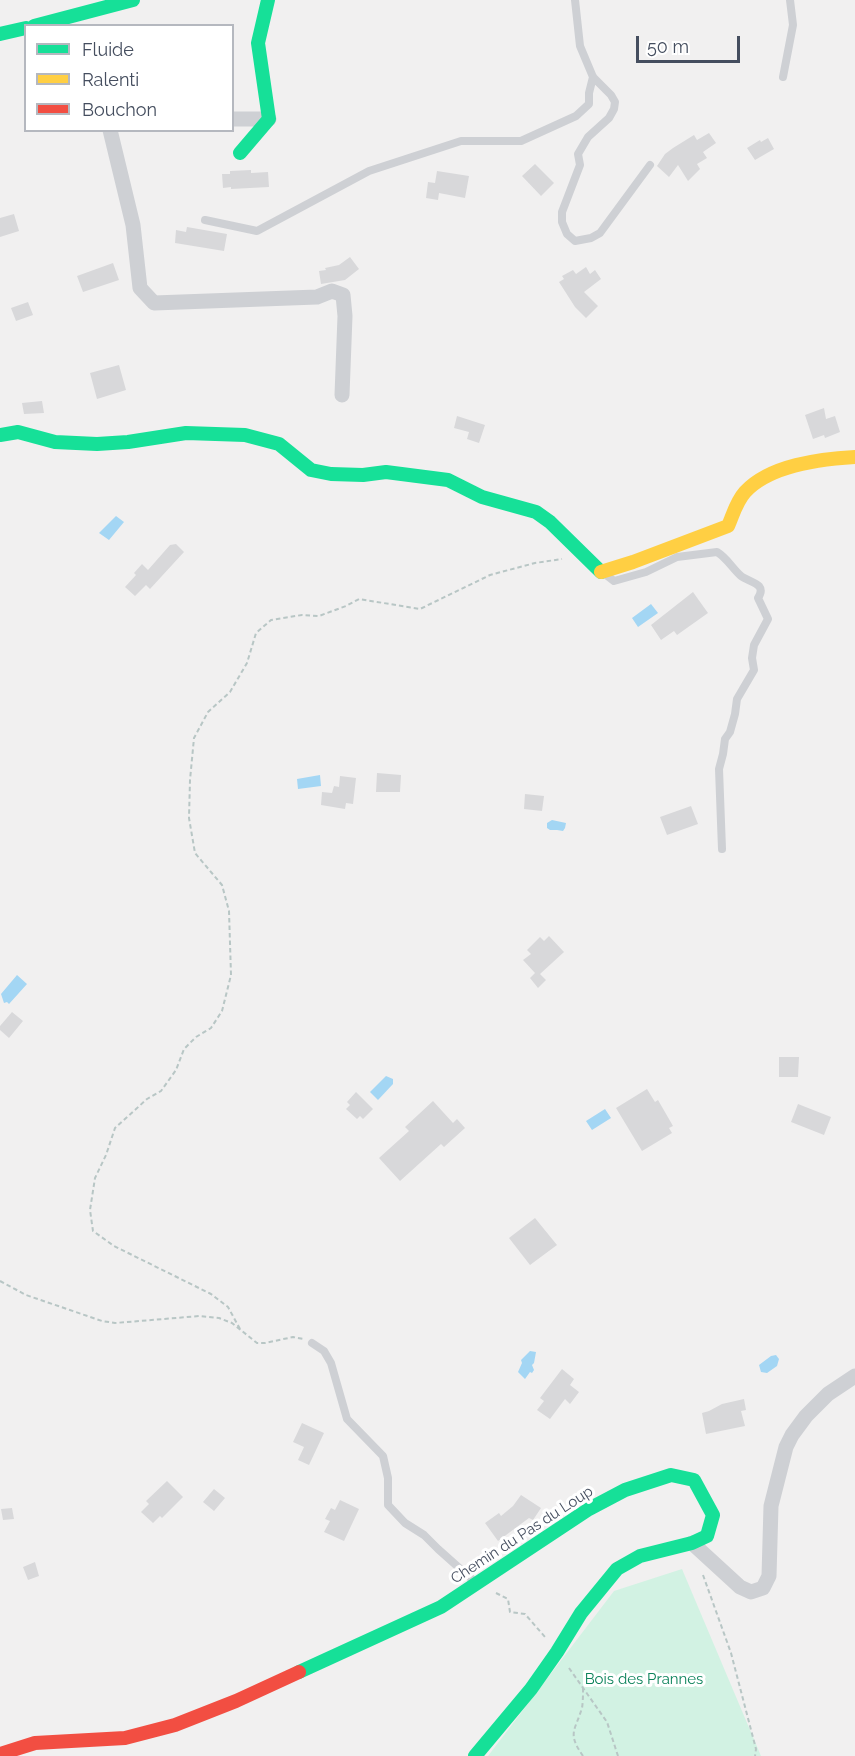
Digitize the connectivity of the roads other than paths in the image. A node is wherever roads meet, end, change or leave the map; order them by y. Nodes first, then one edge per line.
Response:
1 (133, 0) edge
2 (268, 0) edge
3 (575, 0) edge
4 (790, 0) edge
5 (40, 24) edge
6 (24, 28) edge
7 (0, 34) edge
8 (593, 77) junction
9 (783, 77) dead end
10 (234, 119) edge
11 (270, 119) junction
12 (110, 132) edge
13 (240, 153) dead end
14 (650, 165) dead end
15 (205, 220) dead end
16 (342, 395) dead end
17 (0, 435) edge
18 (855, 458) edge
19 (601, 572) junction
20 (722, 849) dead end
21 (312, 1343) road end
22 (855, 1376) edge
23 (692, 1543) junction
24 (477, 1584) junction
25 (0, 1754) edge
26 (475, 1756) edge

1 - 5 street
2 - 11 street
3 - 8 lane
4 - 9 lane
6 - 7 street
8 - 14 lane
8 - 15 lane
10 - 11 street
11 - 13 street
12 - 16 street
17 - 19 street
18 - 19 street
19 - 20 lane
21 - 24 lane
22 - 23 street
23 - 24 street, Chemin du Pas du Loup
23 - 26 street
24 - 25 street, Chemin du Pas du Loup

